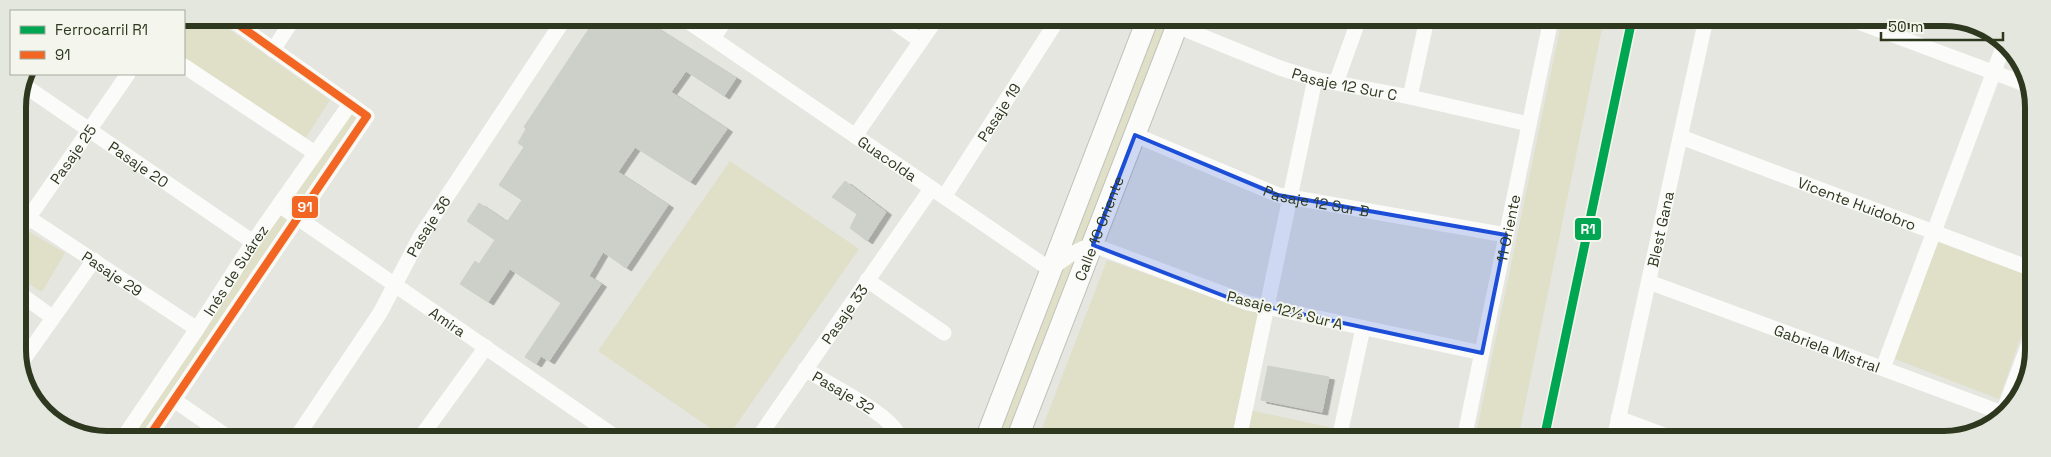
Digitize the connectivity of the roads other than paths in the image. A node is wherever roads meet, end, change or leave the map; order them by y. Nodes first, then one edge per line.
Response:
1 (240, 26) edge
2 (289, 26) edge
3 (560, 26) edge
4 (695, 26) edge
5 (721, 26) edge
6 (899, 26) edge
7 (931, 26) edge
8 (1145, 26) edge
9 (1173, 26) edge
10 (1186, 26) edge
11 (1356, 26) edge
12 (1425, 26) edge
13 (1550, 26) edge
14 (1704, 26) edge
15 (1877, 26) edge
16 (1053, 27) dead end
17 (713, 38) junction
18 (921, 41) junction
19 (273, 50) junction
20 (2002, 51) edge
21 (185, 67) edge
22 (1993, 72) junction
23 (127, 75) edge
24 (1315, 79) junction
25 (2020, 82) edge
26 (1336, 83) junction
27 (29, 88) edge
28 (1410, 97) junction
29 (350, 104) junction
30 (1529, 124) junction
31 (89, 131) junction
32 (1135, 134) junction
33 (855, 136) junction
34 (1680, 137) junction
35 (315, 153) junction
36 (938, 193) junction
37 (1292, 197) junction
38 (278, 205) junction
39 (29, 218) junction
40 (297, 218) junction
41 (26, 222) edge
42 (1934, 232) junction
43 (1506, 235) junction
44 (253, 242) junction
45 (1093, 245) junction
46 (94, 260) junction
47 (2025, 266) edge
48 (1051, 270) junction
49 (867, 280) junction
50 (1649, 282) junction
51 (396, 285) junction
52 (26, 298) edge
53 (1267, 309) junction
54 (52, 317) junction
55 (1362, 328) junction
56 (197, 329) junction
57 (944, 333) dead end
58 (486, 347) junction
59 (1482, 353) junction
60 (27, 355) edge
61 (2024, 357) edge
62 (1883, 368) junction
63 (805, 369) junction
64 (2010, 396) edge
65 (174, 400) junction
66 (1996, 412) edge
67 (1618, 418) junction
68 (128, 431) edge
69 (153, 431) edge
70 (220, 431) edge
71 (301, 431) edge
72 (425, 431) edge
73 (607, 431) edge
74 (763, 431) edge
75 (896, 431) edge
76 (989, 431) edge
77 (1020, 431) edge
78 (1241, 431) edge
79 (1341, 431) edge
80 (1466, 431) edge
81 (1616, 431) edge
82 (1653, 431) edge

1 - 19 street
2 - 19 street
3 - 51 street, Pasaje 36
4 - 17 street, Guacolda
5 - 17 street
6 - 18 street
7 - 18 street
8 - 48 main road, Calle 10 Oriente
9 - 32 main road, Calle 10 Oriente
10 - 24 street, Pasaje 12 Sur C
11 - 26 street
12 - 28 street
13 - 30 street, 11 Oriente
14 - 34 street, Blest Gana
15 - 22 street
16 - 36 street, Pasaje 19
17 - 33 street, Guacolda
18 - 33 street
19 - 29 street
20 - 22 street
21 - 35 street
22 - 25 street
22 - 42 street
23 - 31 street, Pasaje 25
24 - 26 street, Pasaje 12 Sur C
24 - 37 street
26 - 28 street, Pasaje 12 Sur C
27 - 31 street, Pasaje 20
28 - 30 street, Pasaje 12 Sur C
29 - 35 street, Inés de Suárez
29 - 40 street, Inés de Suárez
30 - 43 street, 11 Oriente
31 - 39 street, Pasaje 25
31 - 44 street, Pasaje 20
32 - 37 street, Pasaje 12 Sur B
32 - 45 main road, Calle 10 Oriente
33 - 36 street, Guacolda
34 - 42 street, Vicente Huidobro
34 - 50 street, Blest Gana
35 - 38 street, Inés de Suárez
36 - 48 street, Guacolda
36 - 49 street, Pasaje 33
37 - 43 street, Pasaje 12 Sur B
37 - 53 street
38 - 40 street, Amira
38 - 44 street, Inés de Suárez
39 - 41 street, Pasaje 25
39 - 46 street, Pasaje 29
40 - 51 street, Amira
40 - 65 street, Inés de Suárez
42 - 47 street, Vicente Huidobro
42 - 62 street
43 - 59 street, 11 Oriente
44 - 56 street, Inés de Suárez
45 - 48 street
45 - 53 street, Pasaje 12½ Sur A
45 - 77 main road, Calle 10 Oriente
46 - 54 street
46 - 56 street, Pasaje 29
48 - 76 main road, Calle 10 Oriente
49 - 57 street
49 - 63 street, Pasaje 33
50 - 62 street, Gabriela Mistral
50 - 67 street, Blest Gana
51 - 58 street, Amira
51 - 71 street, Pasaje 36
52 - 54 street
53 - 55 street, Pasaje 12½ Sur A
53 - 78 street
54 - 60 street
55 - 59 street, Pasaje 12½ Sur A
55 - 79 street
56 - 68 street, Inés de Suárez
58 - 72 street
58 - 73 street, Amira
59 - 80 street, 11 Oriente
61 - 64 street
62 - 66 street, Gabriela Mistral
63 - 74 street, Pasaje 33
63 - 75 street, Pasaje 32
65 - 69 street, Inés de Suárez
65 - 70 street
67 - 81 street, Blest Gana
67 - 82 street

